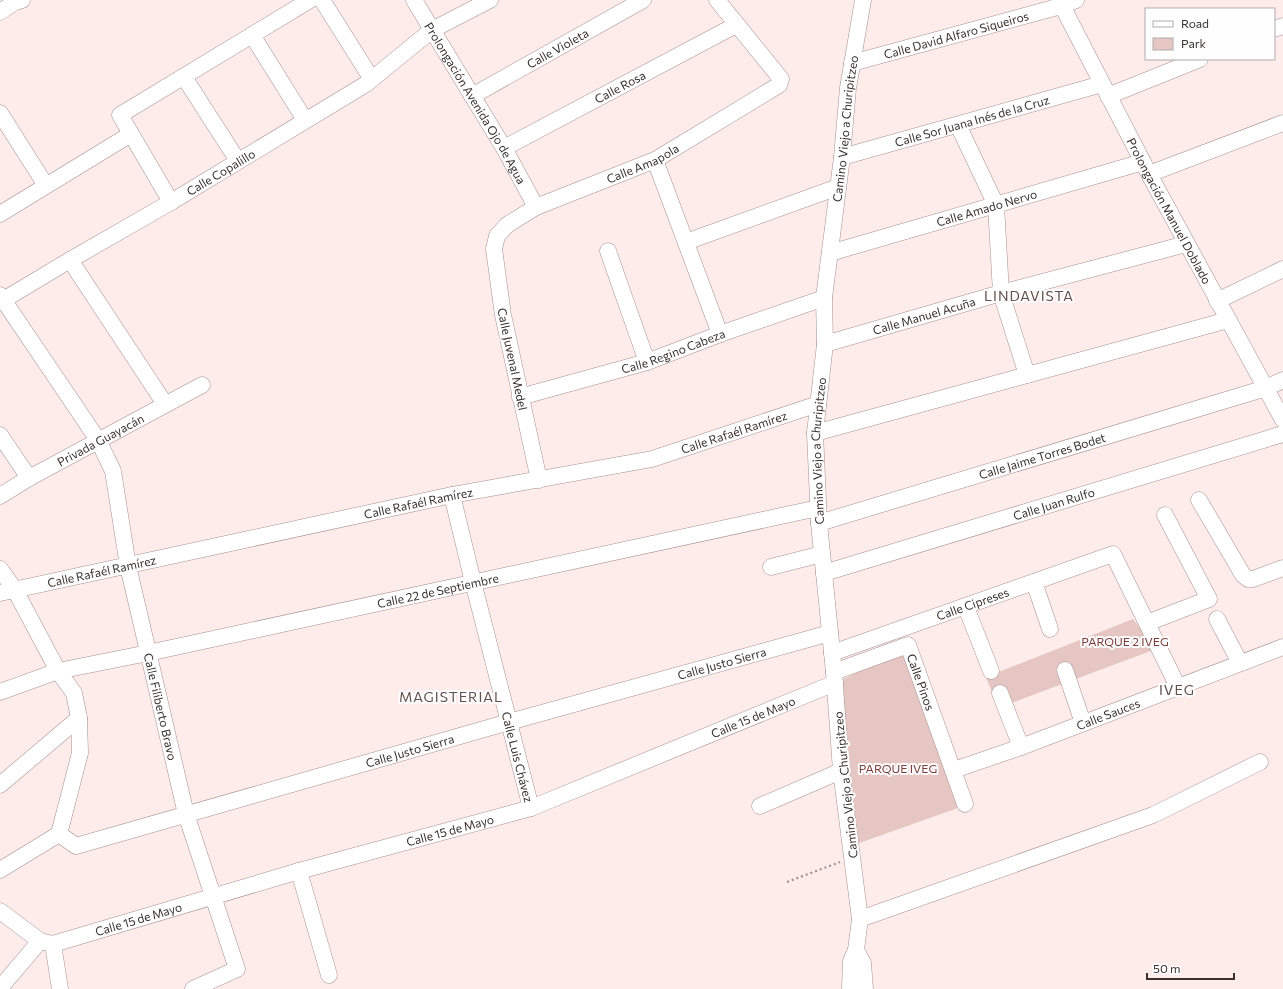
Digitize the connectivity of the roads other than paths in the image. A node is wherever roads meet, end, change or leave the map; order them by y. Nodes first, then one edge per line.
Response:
1 (22, 0) edge
2 (310, 0) edge
3 (322, 0) edge
4 (414, 0) edge
5 (490, 0) edge
6 (643, 0) edge
7 (717, 0) edge
8 (863, 0) edge
9 (1065, 2) edge
10 (0, 12) edge
11 (736, 25) junction
12 (432, 30) junction
13 (252, 36) junction
14 (1197, 60) edge
15 (852, 63) junction
16 (184, 77) junction
17 (371, 78) junction
18 (1105, 90) junction
19 (472, 96) junction
20 (0, 113) edge
21 (305, 120) junction
22 (1283, 123) edge
23 (958, 125) junction
24 (130, 134) junction
25 (504, 148) junction
26 (842, 157) junction
27 (655, 160) junction
28 (238, 161) junction
29 (1146, 168) junction
30 (45, 184) junction
31 (838, 187) junction
32 (171, 202) junction
33 (996, 204) junction
34 (536, 207) junction
35 (0, 214) edge
36 (497, 236) joint
37 (686, 242) junction
38 (1186, 244) junction
39 (608, 252) dead end
40 (830, 253) junction
41 (70, 260) junction
42 (1283, 269) edge
43 (1001, 293) junction
44 (824, 298) junction
45 (1, 299) edge
46 (1217, 301) junction
47 (1228, 320) junction
48 (720, 334) junction
49 (825, 344) junction
50 (646, 362) junction
51 (1027, 375) junction
52 (1283, 380) edge
53 (202, 385) dead end
54 (1266, 388) junction
55 (520, 397) junction
56 (165, 404) junction
57 (818, 404) junction
58 (1283, 420) edge
59 (815, 433) junction
60 (1283, 434) edge
61 (0, 435) edge
62 (98, 440) junction
63 (28, 478) junction
64 (539, 480) junction
65 (452, 495) junction
66 (0, 496) edge
67 (1199, 500) dead end
68 (1165, 515) dead end
69 (819, 516) junction
70 (822, 554) junction
71 (128, 566) junction
72 (771, 567) dead end
73 (1283, 568) edge
74 (0, 569) edge
75 (824, 573) junction
76 (472, 582) junction
77 (1034, 582) junction
78 (7, 592) edge
79 (966, 607) junction
80 (1217, 619) dead end
81 (1147, 623) junction
82 (1050, 630) dead end
83 (830, 633) junction
84 (1283, 647) edge
85 (148, 653) junction
86 (832, 653) junction
87 (1240, 664) junction
88 (1065, 670) dead end
89 (58, 671) junction
90 (991, 671) dead end
91 (834, 677) junction
92 (1178, 687) junction
93 (0, 692) edge
94 (1000, 693) dead end
95 (79, 718) junction
96 (509, 722) junction
97 (1083, 723) junction
98 (1021, 747) junction
99 (1260, 762) dead end
100 (840, 770) junction
101 (954, 770) junction
102 (0, 785) edge
103 (965, 804) dead end
104 (760, 806) dead end
105 (531, 808) junction
106 (186, 814) junction
107 (59, 834) junction
108 (0, 870) edge
109 (299, 872) junction
110 (212, 897) junction
111 (0, 911) edge
112 (860, 919) junction
113 (47, 942) junction
114 (856, 950) junction
115 (329, 975) dead end
116 (0, 988) edge
117 (60, 989) edge
118 (192, 989) edge
119 (850, 989) edge
120 (864, 989) edge

1 - 10 street
2 - 13 street
3 - 17 street
4 - 12 street, Prolongación Avenida Ojo de Agua
5 - 12 street, Calle Copalillo
6 - 19 street, Calle Violeta
7 - 11 street
8 - 15 street, Camino Viejo a Churipitzeo
9 - 15 street, Calle David Alfaro Siqueiros
9 - 18 street, Prolongación Manuel Doblado
11 - 25 street, Calle Rosa
11 - 27 street, Calle Amapola
12 - 17 street, Calle Copalillo
12 - 19 street, Prolongación Avenida Ojo de Agua
13 - 16 street
13 - 21 street
14 - 18 street, Calle Sor Juana Inés de la Cruz
15 - 26 street, Camino Viejo a Churipitzeo
16 - 24 street
16 - 28 street
17 - 21 street, Calle Copalillo
18 - 23 street, Calle Sor Juana Inés de la Cruz
18 - 29 street, Prolongación Manuel Doblado
19 - 25 street, Prolongación Avenida Ojo de Agua
20 - 30 street
21 - 28 street, Calle Copalillo
22 - 29 street, Calle Amado Nervo
23 - 26 street, Calle Sor Juana Inés de la Cruz
23 - 33 street
24 - 30 street
24 - 32 street
25 - 34 street, Prolongación Avenida Ojo de Agua
26 - 31 street, Camino Viejo a Churipitzeo
27 - 34 street, Calle Amapola
27 - 37 street
28 - 32 street, Calle Copalillo
29 - 33 street, Calle Amado Nervo
29 - 38 street, Prolongación Manuel Doblado
30 - 35 street
31 - 37 street
31 - 40 street, Camino Viejo a Churipitzeo
32 - 41 street, Calle Copalillo
33 - 40 street, Calle Amado Nervo
33 - 43 street
34 - 36 street, Calle Amapola
36 - 55 street, Calle Juvenal Medel
37 - 48 street
38 - 43 street, Calle Manuel Acuña
38 - 46 street, Prolongación Manuel Doblado
39 - 50 street
40 - 44 street, Camino Viejo a Churipitzeo
41 - 45 street, Calle Copalillo
41 - 56 street
42 - 46 street
43 - 49 street, Calle Manuel Acuña
43 - 51 street
44 - 48 street, Calle Regino Cabeza
44 - 49 street, Camino Viejo a Churipitzeo
45 - 62 street, Calle Filiberto Bravo
46 - 47 street, Prolongación Manuel Doblado
47 - 51 street
47 - 54 street, Prolongación Manuel Doblado
48 - 50 street, Calle Regino Cabeza
49 - 57 street, Camino Viejo a Churipitzeo
50 - 55 street, Calle Regino Cabeza
51 - 59 street
52 - 54 street, Calle Jaime Torres Bodet
53 - 56 street, Privada Guayacán
54 - 58 street, Prolongación Manuel Doblado
54 - 69 street, Calle Jaime Torres Bodet
55 - 64 street, Calle Juvenal Medel
56 - 62 street, Privada Guayacán
57 - 59 street, Camino Viejo a Churipitzeo
57 - 64 street, Calle Rafaél Ramírez
59 - 69 street, Camino Viejo a Churipitzeo
60 - 75 street, Calle Juan Rulfo
61 - 63 street
62 - 63 street, Privada Guayacán
62 - 71 street, Calle Filiberto Bravo
63 - 66 street, Privada Guayacán
64 - 65 street, Calle Rafaél Ramírez
65 - 71 street, Calle Rafaél Ramírez
65 - 76 street, Calle Luis Chávez
67 - 73 street
68 - 81 street
69 - 70 street, Camino Viejo a Churipitzeo
69 - 76 street, Calle 22 de Septiembre
70 - 72 street
70 - 75 street, Camino Viejo a Churipitzeo
71 - 78 street, Calle Rafaél Ramírez
71 - 85 street, Calle Filiberto Bravo
74 - 78 street
75 - 83 street, Camino Viejo a Churipitzeo
76 - 85 street, Calle 22 de Septiembre
76 - 96 street, Calle Luis Chávez
77 - 79 street, Calle Cipreses
77 - 81 street, Calle Cipreses
77 - 82 street
78 - 89 street
79 - 86 street, Calle Cipreses
79 - 90 street
80 - 87 street
81 - 92 street
83 - 86 street, Camino Viejo a Churipitzeo
83 - 96 street, Calle Justo Sierra
84 - 87 street, Calle Sauces
85 - 89 street, Calle 22 de Septiembre
85 - 106 street, Calle Filiberto Bravo
86 - 91 street, Camino Viejo a Churipitzeo
87 - 92 street, Calle Sauces
88 - 97 street
89 - 93 street, Calle 22 de Septiembre
89 - 95 street
91 - 100 street, Camino Viejo a Churipitzeo
91 - 101 street, Calle Pinos
91 - 105 street, Calle 15 de Mayo
92 - 97 street, Calle Sauces
94 - 98 street
95 - 102 street
95 - 107 street
96 - 105 street, Calle Luis Chávez
96 - 106 street, Calle Justo Sierra
97 - 98 street, Calle Sauces
98 - 101 street, Calle Sauces
99 - 112 street
100 - 104 street
100 - 112 street, Camino Viejo a Churipitzeo
101 - 103 street
105 - 109 street, Calle 15 de Mayo
106 - 107 street, Calle Justo Sierra
106 - 110 street, Calle Filiberto Bravo
107 - 108 street
109 - 110 street, Calle 15 de Mayo
109 - 115 street
110 - 113 street, Calle 15 de Mayo
110 - 118 street, Calle Filiberto Bravo
111 - 113 street
112 - 114 street, Camino Viejo a Churipitzeo
113 - 116 street
113 - 117 street
114 - 119 street, Camino Viejo a Churipitzeo
114 - 120 street, Camino Viejo a Churipitzeo

